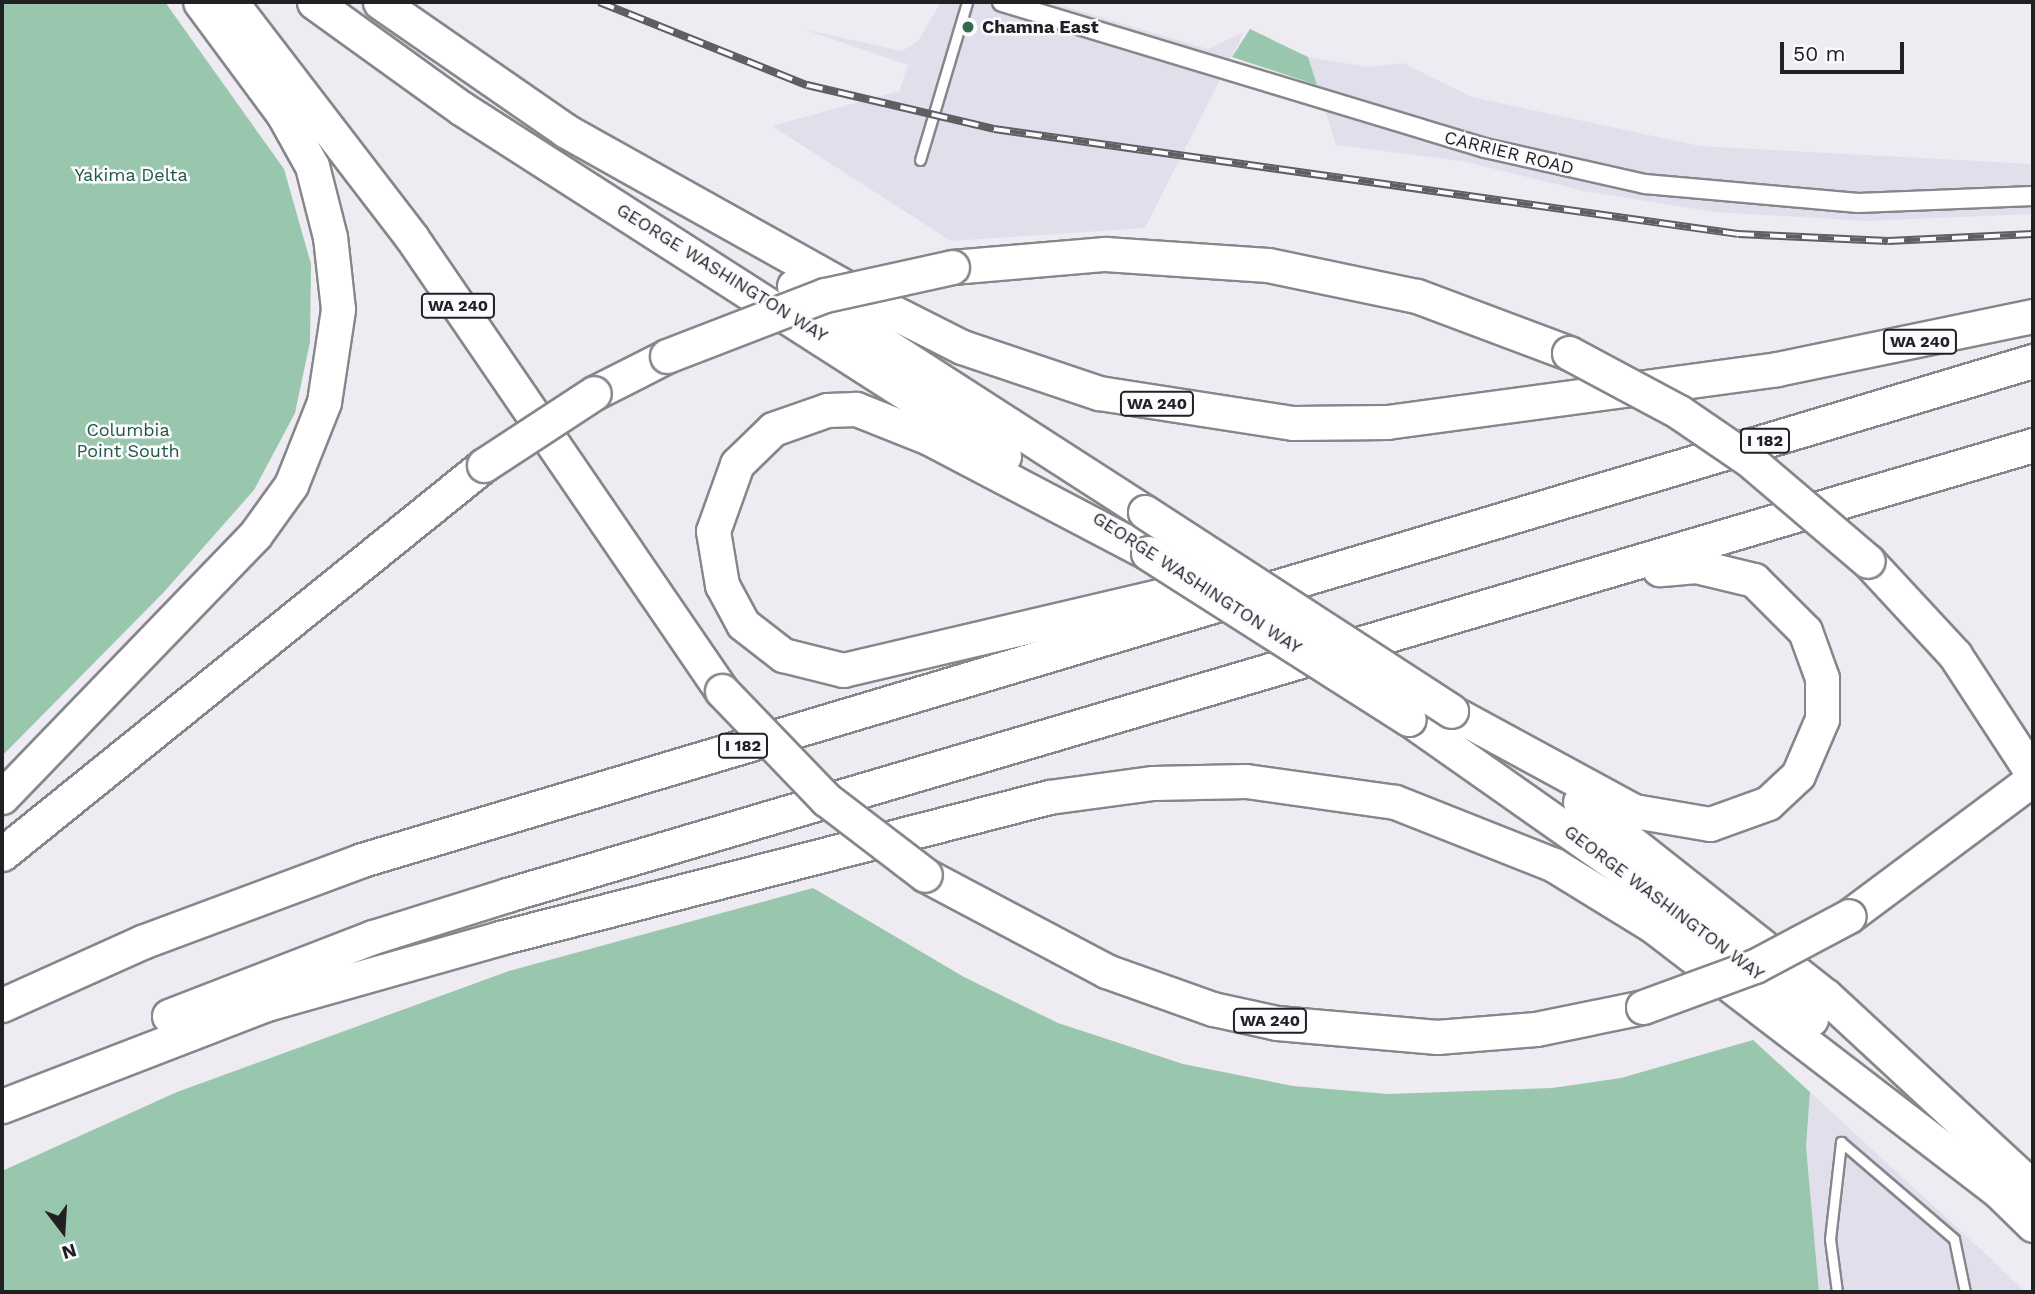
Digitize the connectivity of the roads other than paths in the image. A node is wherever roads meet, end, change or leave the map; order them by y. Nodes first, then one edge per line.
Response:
1 (200, 2) edge
2 (231, 2) edge
3 (314, 2) edge
4 (380, 2) edge
5 (967, 2) edge
6 (1002, 2) edge
7 (566, 131) junction
8 (920, 160) dead end
9 (2033, 196) edge
10 (2033, 316) edge
11 (2033, 361) edge
12 (2033, 445) edge
13 (1496, 521) junction
14 (1148, 554) junction
15 (1527, 597) junction
16 (1455, 713) junction
17 (2033, 774) edge
18 (2033, 779) edge
19 (2, 797) edge
20 (2, 854) edge
21 (2, 1005) edge
22 (2, 1090) edge
23 (2, 1106) edge
24 (2020, 1193) edge
25 (2033, 1225) edge
26 (1837, 1292) edge
27 (1965, 1292) edge

1 - 19 highway
2 - 18 highway, WA 240, bridge
3 - 14 highway, GEORGE WASHINGTON WAY
4 - 7 highway, WA 240
5 - 8 lane
6 - 9 street, CARRIER ROAD
7 - 10 highway, WA 240
7 - 16 highway, GEORGE WASHINGTON WAY, bridge
11 - 13 highway, I 182
12 - 15 highway
13 - 14 highway
13 - 21 highway, I 182
14 - 24 highway, GEORGE WASHINGTON WAY, bridge
15 - 16 highway
15 - 22 highway
16 - 24 highway, GEORGE WASHINGTON WAY
17 - 20 highway, bridge
23 - 24 highway
24 - 25 highway, GEORGE WASHINGTON WAY
26 - 27 lane

